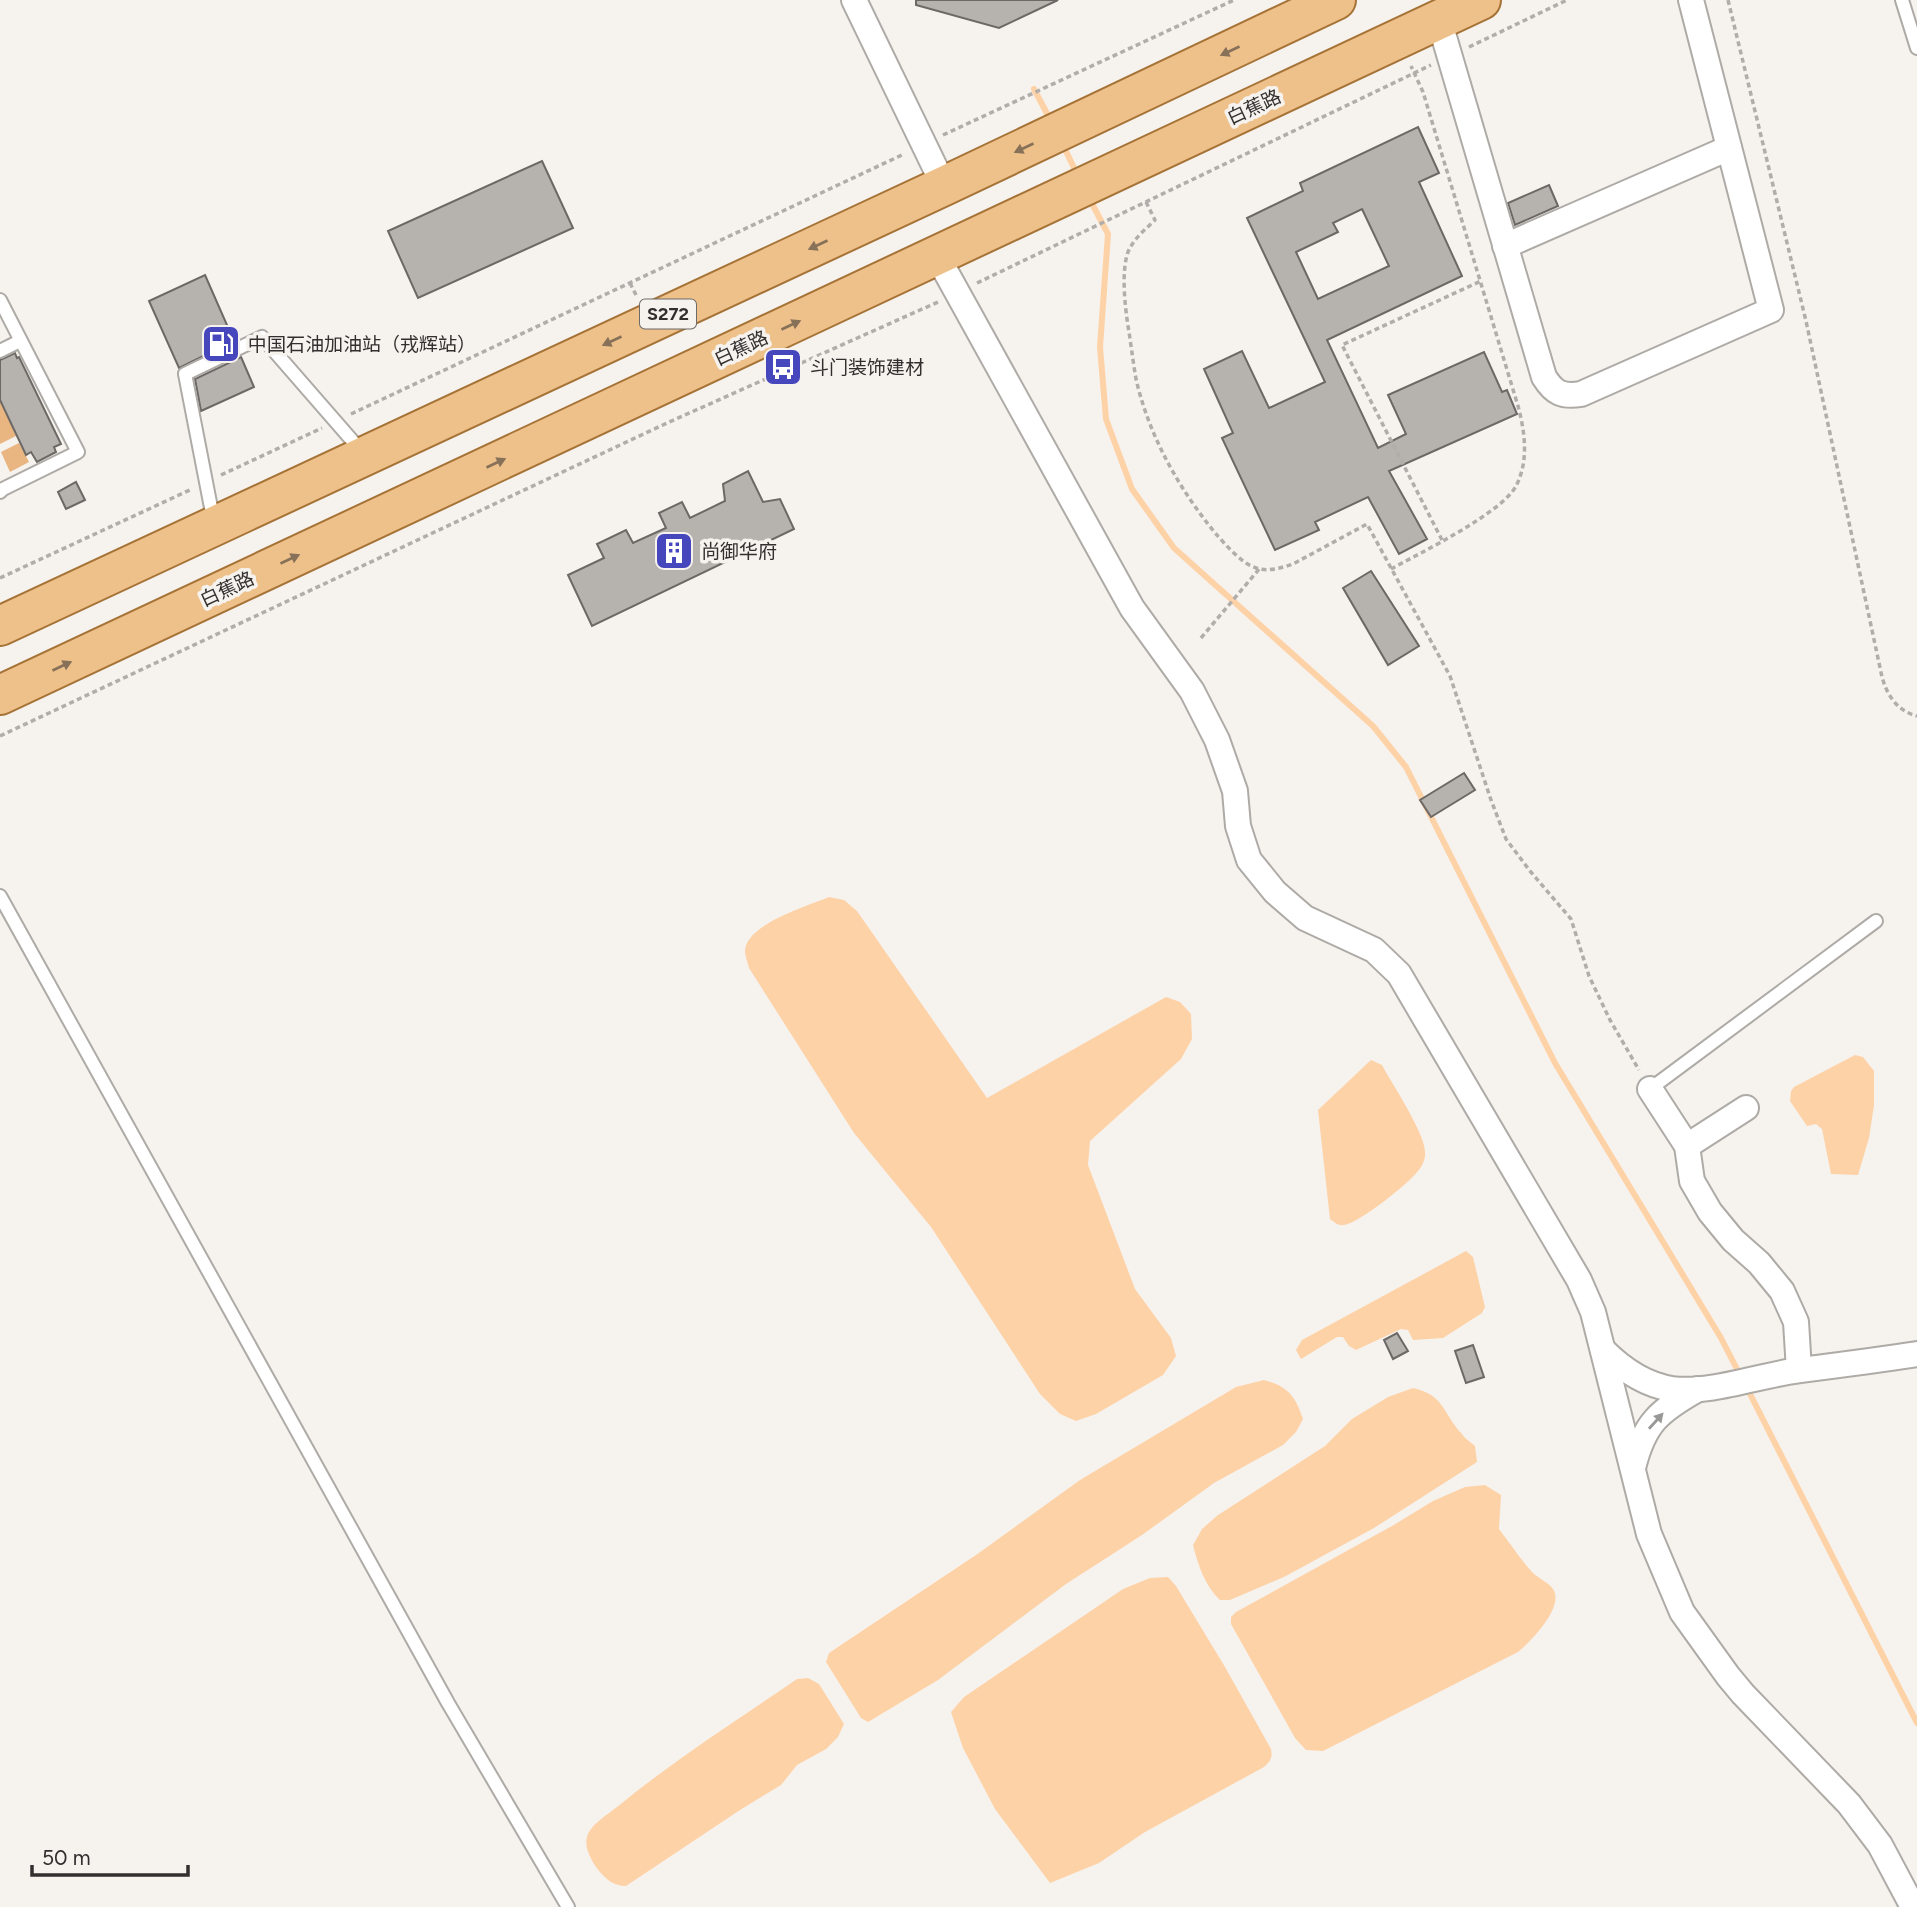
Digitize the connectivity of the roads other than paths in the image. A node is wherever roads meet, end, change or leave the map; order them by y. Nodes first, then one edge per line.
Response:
1 (854, 0) edge
2 (1336, 0) edge
3 (1481, 0) edge
4 (1691, 0) edge
5 (1902, 0) edge
6 (1438, 20) junction
7 (1271, 31) junction
8 (1917, 48) edge
9 (1296, 87) junction
10 (1729, 148) junction
11 (944, 186) junction
12 (1505, 246) junction
13 (937, 256) junction
14 (0, 300) edge
15 (20, 341) junction
16 (0, 351) edge
17 (366, 456) junction
18 (1, 488) edge
19 (214, 526) junction
20 (0, 626) edge
21 (0, 695) edge
22 (0, 897) edge
23 (1876, 921) dead end
24 (1650, 1089) joint
25 (1746, 1108) dead end
26 (1687, 1146) junction
27 (1603, 1350) junction
28 (1917, 1354) edge
29 (1799, 1370) junction
30 (1699, 1389) junction
31 (1633, 1469) junction
32 (568, 1907) edge
33 (1913, 1907) edge

1 - 11 street
2 - 7 main road, S272
3 - 6 main road, 白蕉路
4 - 10 street
5 - 8 lane
6 - 9 main road, 白蕉路
6 - 12 street
7 - 9 main road
7 -> 11 main road, S272
9 - 13 main road, 白蕉路
10 - 12 street
10 - 12 street
11 -> 17 main road, S272
21 -> 13 main road, 白蕉路
13 - 27 street
14 - 15 lane
15 - 16 lane
15 - 18 lane
17 - 19 main road, S272
17 - 19 lane
19 - 20 main road, S272
22 - 32 lane
23 - 24 lane
24 - 26 street
25 - 26 street
26 - 29 street
27 - 30 street
27 - 31 street
28 - 29 street
29 - 30 street
31 -> 30 street
31 - 33 street

